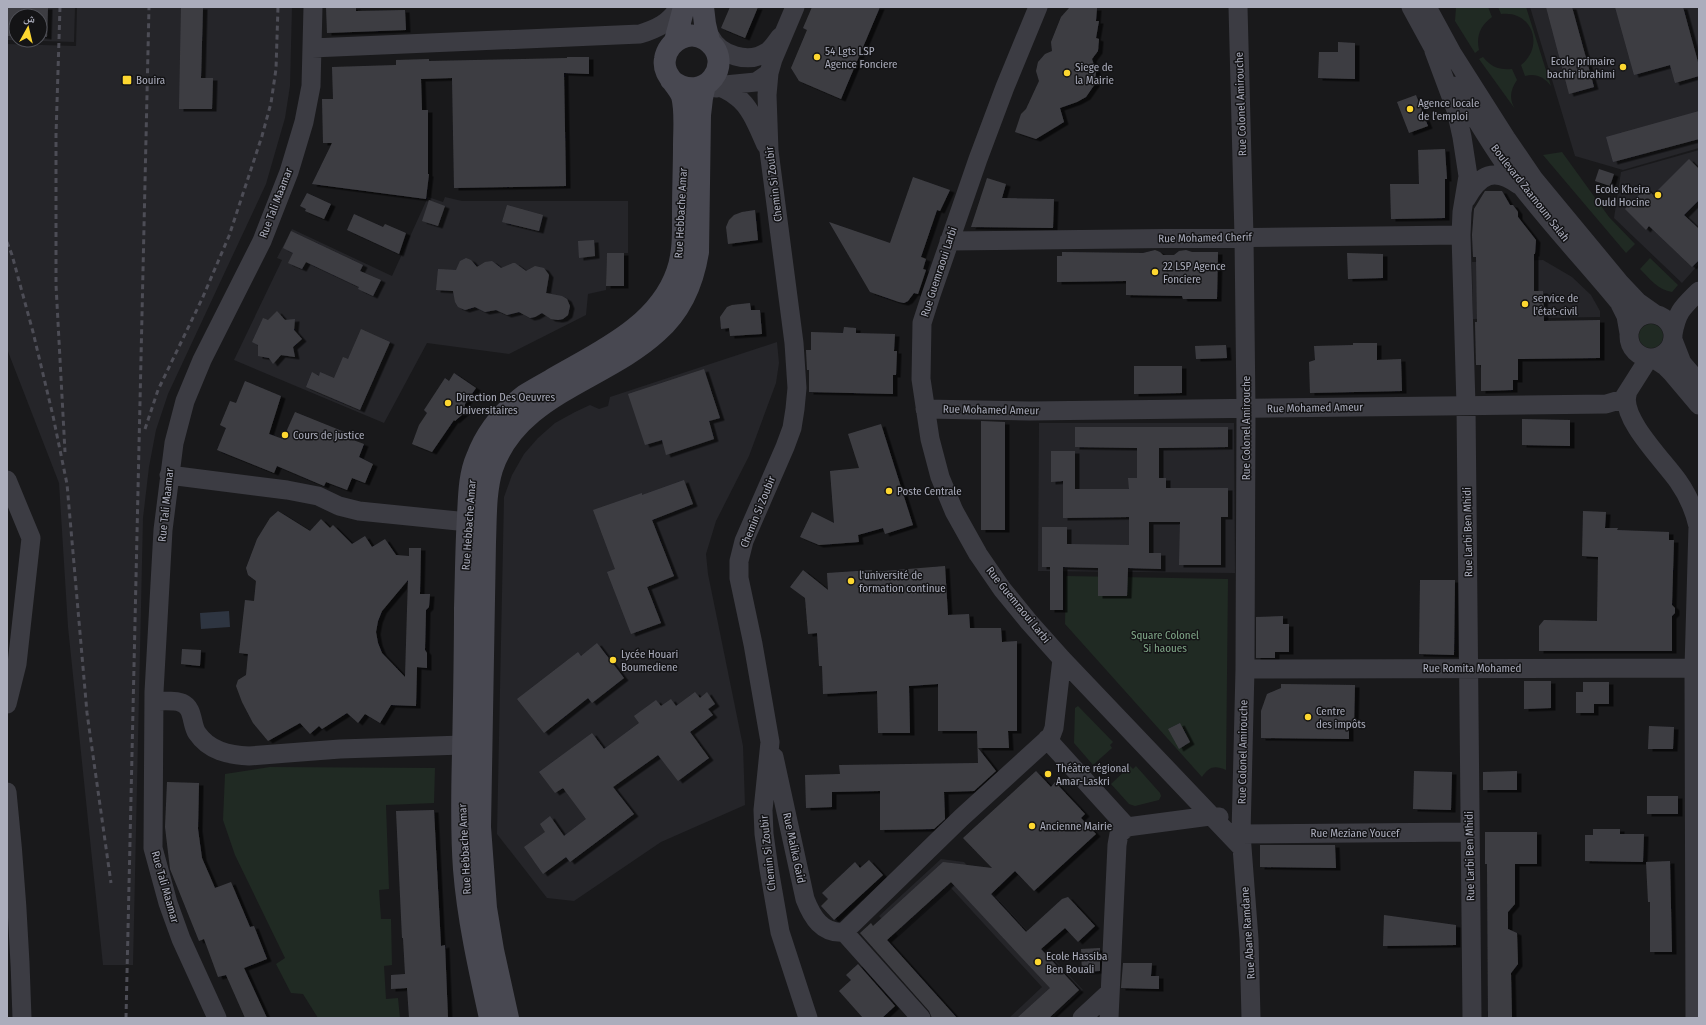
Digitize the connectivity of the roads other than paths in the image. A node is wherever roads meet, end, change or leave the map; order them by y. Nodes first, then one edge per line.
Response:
1 (313, 7) edge
2 (679, 7) edge
3 (684, 7) edge
4 (795, 7) edge
5 (1038, 7) edge
6 (1238, 7) edge
7 (1411, 7) edge
8 (1427, 7) edge
9 (783, 33) junction
10 (640, 34) junction
11 (716, 39) edge
12 (675, 41) junction
13 (312, 48) junction
14 (1434, 51) junction
15 (668, 73) junction
16 (765, 82) junction
17 (711, 85) junction
18 (769, 151) junction
19 (1523, 188) junction
20 (1464, 202) junction
21 (1461, 235) junction
22 (1244, 237) junction
23 (949, 241) junction
24 (1699, 291) edge
25 (1679, 312) junction
26 (1657, 314) junction
27 (1673, 337) junction
28 (1630, 340) junction
29 (1651, 358) junction
30 (1676, 377) junction
31 (1636, 378) junction
32 (1699, 383) edge
33 (1627, 395) junction
34 (1606, 404) junction
35 (1466, 405) junction
36 (1699, 405) edge
37 (925, 409) junction
38 (1246, 409) junction
39 (1631, 420) junction
40 (169, 475) junction
41 (7, 480) edge
42 (468, 522) junction
43 (1062, 659) junction
44 (1470, 668) junction
45 (1696, 668) edge
46 (1245, 669) junction
47 (10, 682) edge
48 (154, 701) junction
49 (7, 704) edge
50 (1048, 739) junction
51 (770, 742) junction
52 (463, 745) junction
53 (7, 792) edge
54 (1242, 797) junction
55 (1210, 816) junction
56 (1127, 826) junction
57 (1470, 832) junction
58 (1242, 841) junction
59 (846, 931) junction
60 (194, 969) junction
61 (1110, 992) junction
62 (22, 1018) edge
63 (204, 1018) edge
64 (217, 1018) edge
65 (229, 1018) edge
66 (490, 1018) edge
67 (508, 1018) edge
68 (808, 1018) edge
69 (921, 1018) edge
70 (1082, 1018) edge
71 (1109, 1018) edge
72 (1251, 1018) edge
73 (1472, 1018) edge
74 (1695, 1018) edge

1 - 13 street, Rue Tali Maamar
2 - 10 street
3 - 12 main road
4 - 9 street, Chemin Si Zoubir
5 - 23 street, Rue Guemraoui Larbi
6 - 22 street, Rue Colonel Amirouche
7 - 14 street, Boulevard Zaamoum Salah
8 - 26 street, Boulevard Zaamoum Salah
9 - 11 street
9 - 16 street, Chemin Si Zoubir
10 - 13 street
10 - 15 street
11 - 12 main road
11 - 16 street
11 - 17 main road
12 - 15 main road
13 - 40 street, Rue Tali Maamar
14 - 19 street, Boulevard Zaamoum Salah
14 - 20 street, Rue Larbi Ben Mhidi
15 - 17 main road
15 - 42 main road, Rue Hebbache Amar
16 - 17 street
16 - 18 street, Chemin Si Zoubir
17 - 18 street
17 - 67 main road, Rue Hebbache Amar
18 - 51 street, Chemin Si Zoubir
19 - 20 street
19 - 28 street, Boulevard Zaamoum Salah
20 - 21 street, Rue Larbi Ben Mhidi
21 - 22 street, Rue Mohamed Cherif
21 - 35 street, Rue Larbi Ben Mhidi
22 - 23 street, Rue Mohamed Cherif
22 - 38 street, Rue Colonel Amirouche
23 - 37 street, Rue Guemraoui Larbi
24 - 25 street
25 - 26 street
25 - 27 street
26 - 27 street
26 - 28 street
27 - 29 street
27 - 32 street
28 - 29 street
28 - 31 street
29 - 30 street
29 - 31 street
30 - 31 street
30 - 36 street
31 - 33 street
33 - 34 street, Rue Mohamed Ameur
33 - 39 street
34 - 35 street, Rue Mohamed Ameur
34 - 39 street
35 - 38 street, Rue Mohamed Ameur
35 - 44 street, Rue Larbi Ben Mhidi
37 - 38 street, Rue Mohamed Ameur
37 - 43 street, Rue Guemraoui Larbi
38 - 46 street, Rue Colonel Amirouche
39 - 45 street
40 - 42 street
40 - 48 street, Rue Tali Maamar
41 - 47 street
42 - 52 main road, Rue Hebbache Amar
43 - 50 street
43 - 55 street, Rue Guemraoui Larbi
44 - 45 street, Rue Romita Mohamed
44 - 46 street, Rue Romita Mohamed
44 - 57 street, Rue Larbi Ben Mhidi
45 - 74 street
46 - 54 street, Rue Colonel Amirouche
47 - 49 street
48 - 52 street
48 - 60 street, Rue Tali Maamar
50 - 56 street
50 - 59 street
51 - 59 street, Rue Malika Gaid
51 - 68 street, Chemin Si Zoubir
52 - 66 main road, Rue Hebbache Amar
53 - 62 street
54 - 55 street
54 - 58 street, Rue Colonel Amirouche
55 - 56 street
55 - 58 street, Rue Guemraoui Larbi
56 - 61 street
57 - 58 street, Rue Meziane Youcef
57 - 73 street, Rue Larbi Ben Mhidi
58 - 72 street, Rue Abane Ramdane
59 - 69 street
60 - 63 street
60 - 64 street, Rue Tali Maamar
60 - 65 street
61 - 70 street
61 - 71 street

